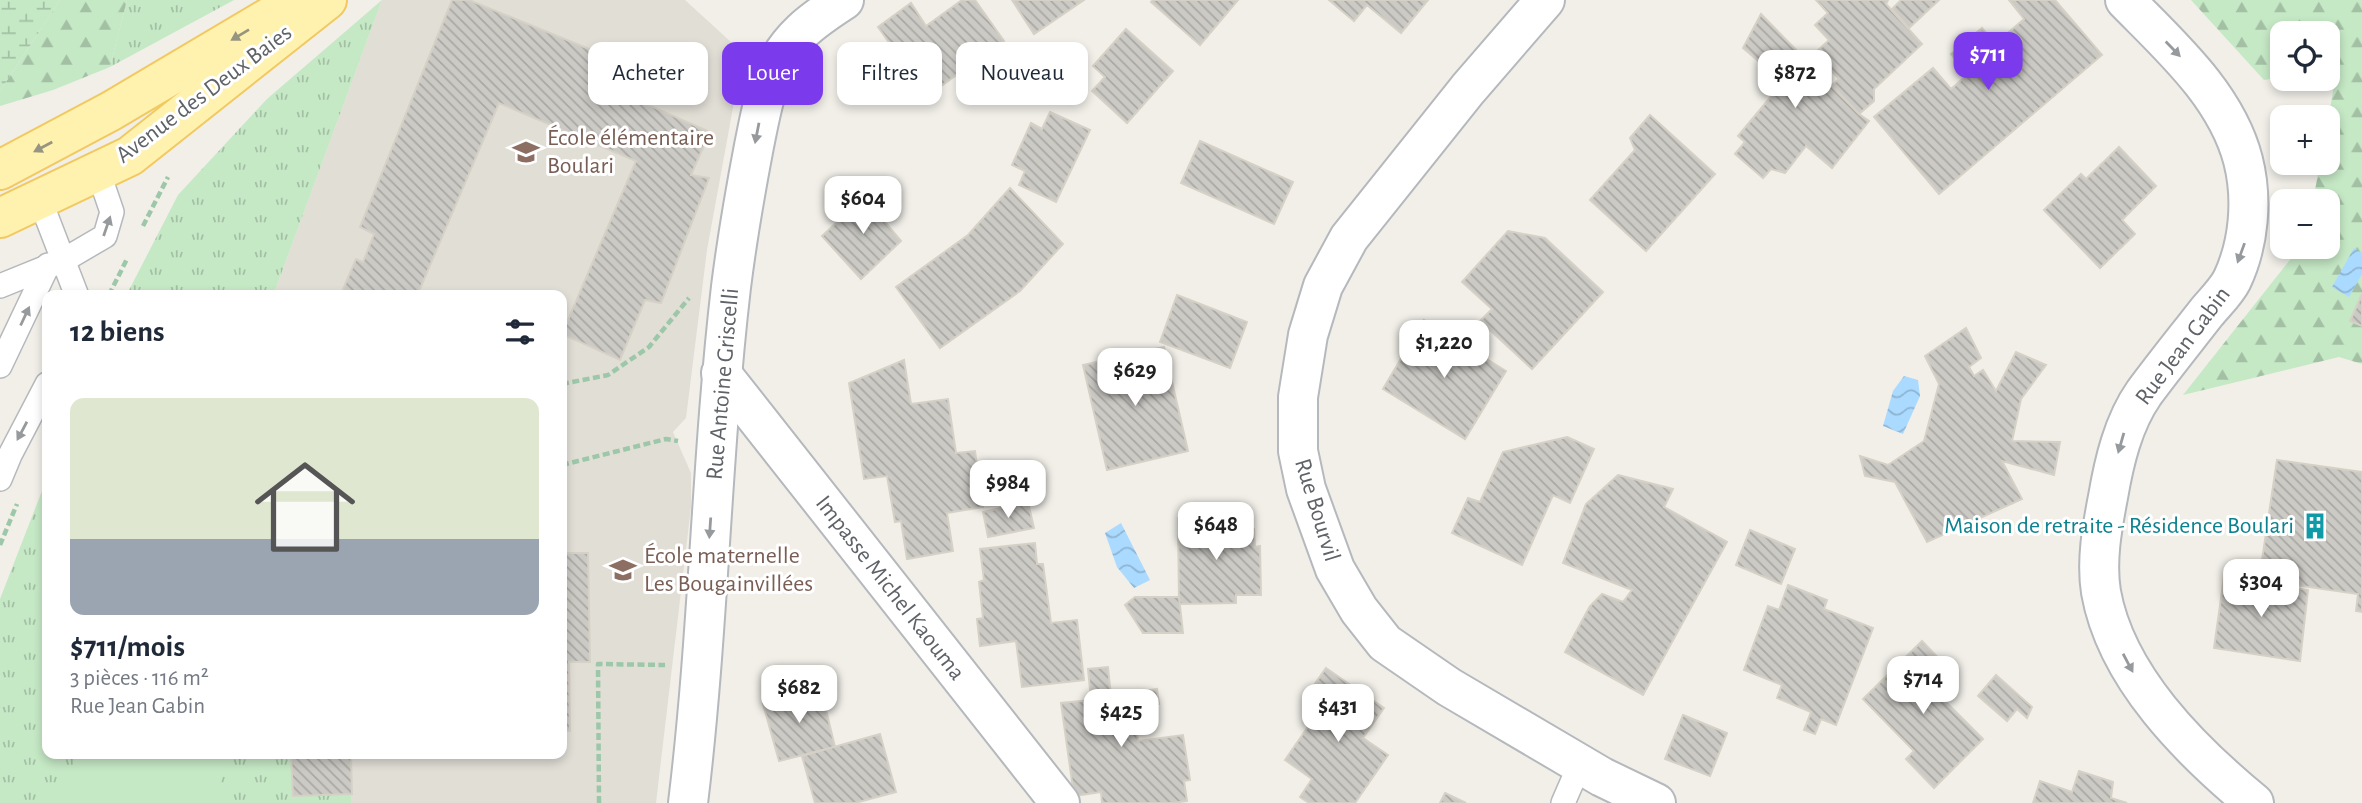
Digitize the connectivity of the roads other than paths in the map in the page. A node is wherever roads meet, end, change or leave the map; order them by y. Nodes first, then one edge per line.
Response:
1 (299, 0) edge
2 (327, 0) edge
3 (844, 0) edge
4 (1545, 0) edge
5 (2125, 0) edge
6 (0, 170) edge
7 (98, 171) junction
8 (40, 200) junction
9 (0, 218) edge
10 (56, 263) junction
11 (0, 286) edge
12 (73, 290) edge
13 (0, 366) edge
14 (721, 373) junction
15 (42, 394) edge
16 (0, 480) edge
17 (1580, 764) junction
18 (697, 793) edge
19 (1060, 803) edge
20 (1563, 803) edge
21 (1656, 803) edge
22 (2254, 803) edge

1 -> 6 main road, Avenue des Deux Baies
2 - 7 main road, Avenue des Deux Baies
3 -> 14 street, Rue Antoine Griscelli
4 - 17 street, Rue Bourvil
5 -> 22 street, Rue Jean Gabin
7 - 8 main road, Avenue des Deux Baies
10 -> 7 lane
8 - 9 main road, Avenue des Deux Baies
8 - 10 lane
10 - 11 lane
10 - 12 lane
13 -> 10 lane
14 -> 18 street, Rue Antoine Griscelli
14 - 19 street, Impasse Michel Kaouma
15 -> 16 lane
17 - 20 lane
17 - 21 street, Rue Bourvil

